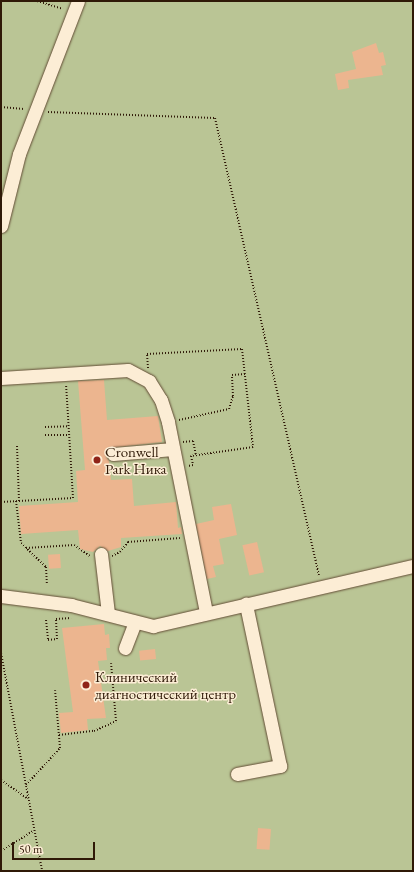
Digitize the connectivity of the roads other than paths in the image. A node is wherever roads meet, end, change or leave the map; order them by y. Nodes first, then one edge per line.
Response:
1 (76, 6) edge
2 (1, 226) edge
3 (1, 378) edge
4 (172, 446) junction
5 (113, 454) dead end
6 (102, 554) dead end
7 (413, 566) edge
8 (1, 596) edge
9 (246, 604) junction
10 (206, 613) junction
11 (108, 614) junction
12 (135, 622) junction
13 (124, 648) dead end
14 (238, 774) dead end

1 - 2 lane
3 - 4 lane
4 - 5 lane
4 - 10 lane
6 - 11 lane
7 - 9 lane
8 - 11 lane
9 - 10 lane
9 - 14 lane
10 - 12 lane
11 - 12 lane
12 - 13 lane

